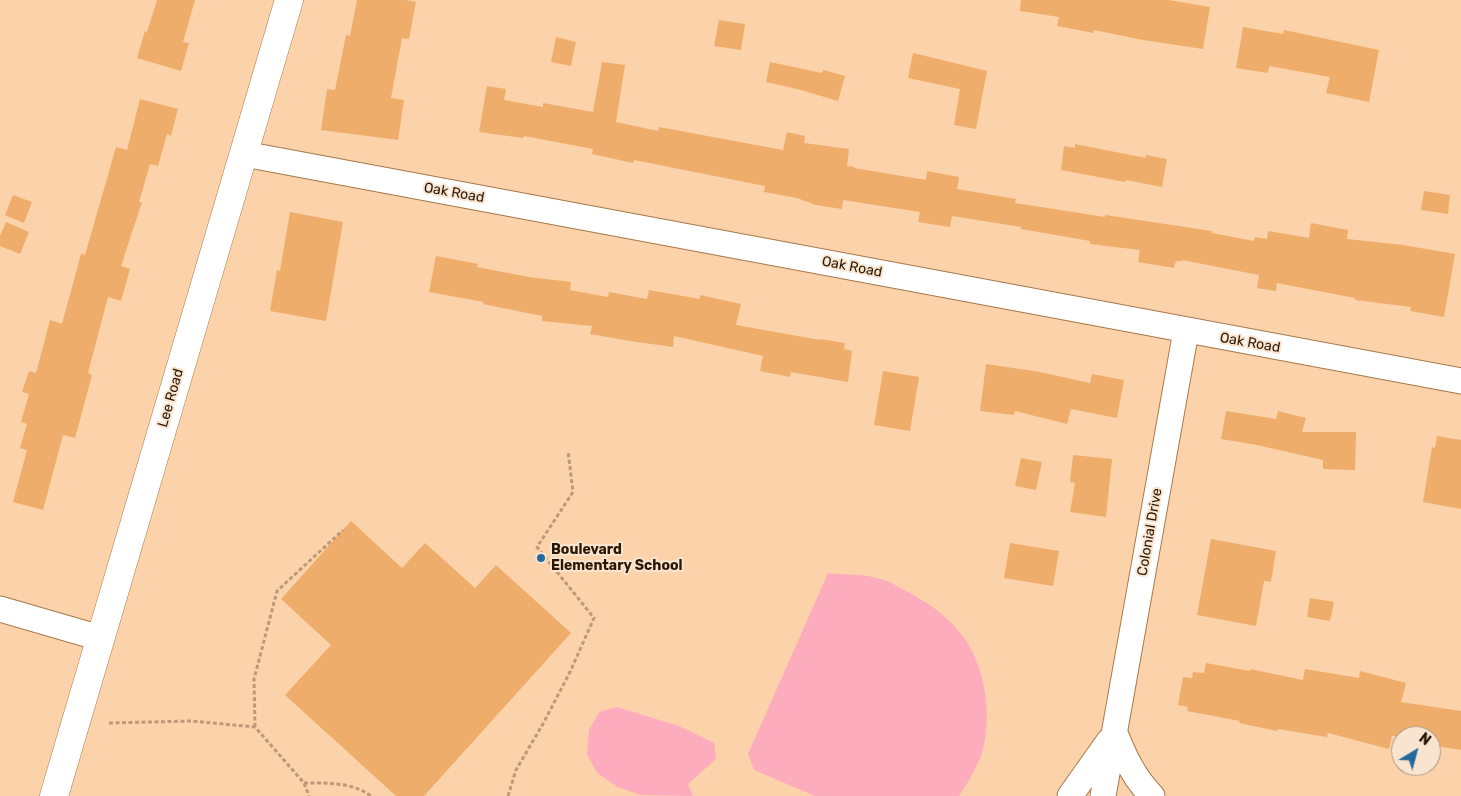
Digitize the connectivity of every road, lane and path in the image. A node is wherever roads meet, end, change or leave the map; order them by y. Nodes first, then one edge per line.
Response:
1 (289, 0) edge
2 (244, 154) junction
3 (1186, 331) junction
4 (1461, 381) edge
5 (568, 451) dead end
6 (343, 530) dead end
7 (0, 609) edge
8 (100, 638) junction
9 (109, 723) dead end
10 (255, 727) junction
11 (1114, 733) junction
12 (304, 783) junction
13 (54, 796) edge
14 (309, 796) edge
15 (371, 796) edge
16 (508, 796) edge
17 (1070, 796) edge
18 (1103, 796) edge
19 (1152, 796) edge

1 - 2 main road, Lee Road
2 - 3 street, Oak Road
2 - 8 main road, Lee Road
3 - 4 street, Oak Road
3 - 11 street, Colonial Drive
5 - 16 path
6 - 10 path
7 - 8 street
8 - 13 main road, Lee Road
9 - 10 path
10 - 12 path
11 - 17 street, Colonial Drive
11 - 18 street, Colonial Drive
11 - 19 street
12 - 14 path
12 - 15 path

